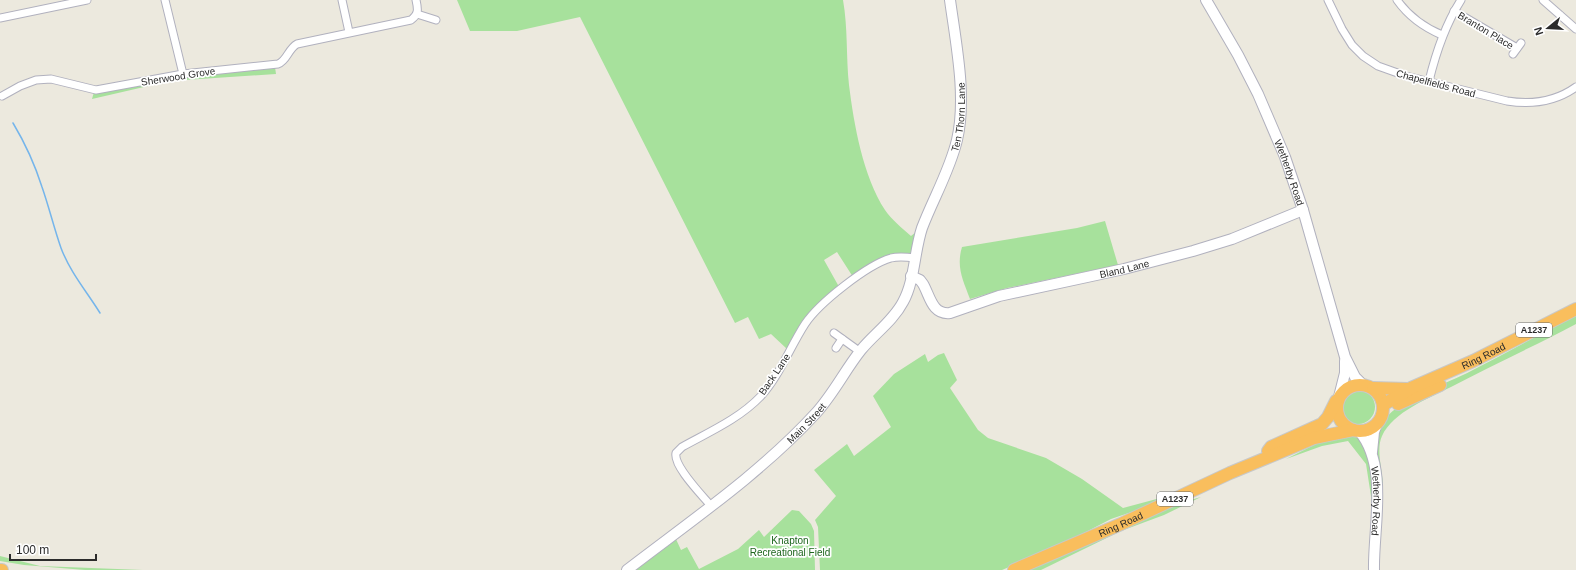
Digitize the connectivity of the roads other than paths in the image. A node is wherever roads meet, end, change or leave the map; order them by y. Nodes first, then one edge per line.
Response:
1 (87, 0) edge
2 (165, 0) edge
3 (342, 0) edge
4 (416, 0) edge
5 (950, 0) edge
6 (1206, 0) edge
7 (1328, 0) edge
8 (1397, 0) edge
9 (1461, 0) edge
10 (1543, 0) edge
11 (1454, 11) junction
12 (417, 14) junction
13 (0, 18) edge
14 (436, 20) dead end
15 (1576, 29) edge
16 (349, 32) junction
17 (1442, 35) junction
18 (1517, 48) dead end
19 (183, 74) junction
20 (1429, 81) junction
21 (1576, 87) edge
22 (2, 96) dead end
23 (1303, 210) junction
24 (923, 228) joint
25 (915, 258) junction
26 (911, 276) junction
27 (1576, 309) edge
28 (834, 333) dead end
29 (842, 339) junction
30 (836, 348) dead end
31 (860, 351) junction
32 (1344, 356) junction
33 (1454, 370) junction
34 (1373, 387) junction
35 (1411, 388) junction
36 (1340, 393) junction
37 (1383, 405) junction
38 (1338, 415) junction
39 (1376, 426) junction
40 (1356, 431) junction
41 (1314, 438) junction
42 (1372, 456) junction
43 (1259, 461) junction
44 (711, 506) junction
45 (627, 570) edge
46 (1014, 570) edge
47 (1374, 570) edge

1 - 13 street
2 - 19 street
3 - 16 street
4 - 12 street
5 - 24 street, Ten Thorn Lane
6 - 23 street, Wetherby Road
7 - 20 street, Chapelfields Road
8 - 17 street
9 - 11 street
10 - 15 street
11 - 17 street
11 - 18 street, Branton Place
12 - 14 street
12 - 16 street, Sherwood Grove
16 - 19 street, Sherwood Grove
17 - 20 street
19 - 22 street, Sherwood Grove
20 - 21 street, Chapelfields Road
23 - 26 street, Bland Lane
23 - 32 street, Wetherby Road
24 - 25 street, Main Street
25 - 26 street, Main Street
25 - 44 street, Back Lane
26 - 31 street, Main Street
27 - 33 highway, Ring Road / A1237
28 - 29 street
29 - 30 street
29 - 31 street
31 - 44 street, Main Street
32 - 34 street, Wetherby Road
32 - 36 street, Wetherby Road
33 - 35 highway, Ring Road / A1237
33 - 39 highway
34 - 35 highway, Ring Road / A1237
34 - 36 highway
34 - 37 highway
35 - 37 highway, Ring Road / A1237
36 - 38 highway
36 - 43 highway
37 - 39 highway
38 - 40 highway
38 - 41 highway, Ring Road / A1237
39 - 40 highway
39 - 42 street, Wetherby Road
40 - 41 highway, Ring Road / A1237
40 - 42 street, Wetherby Road
41 - 43 highway, Ring Road / A1237
42 - 47 street, Wetherby Road
43 - 46 highway, Ring Road / A1237
44 - 45 street, Main Street

